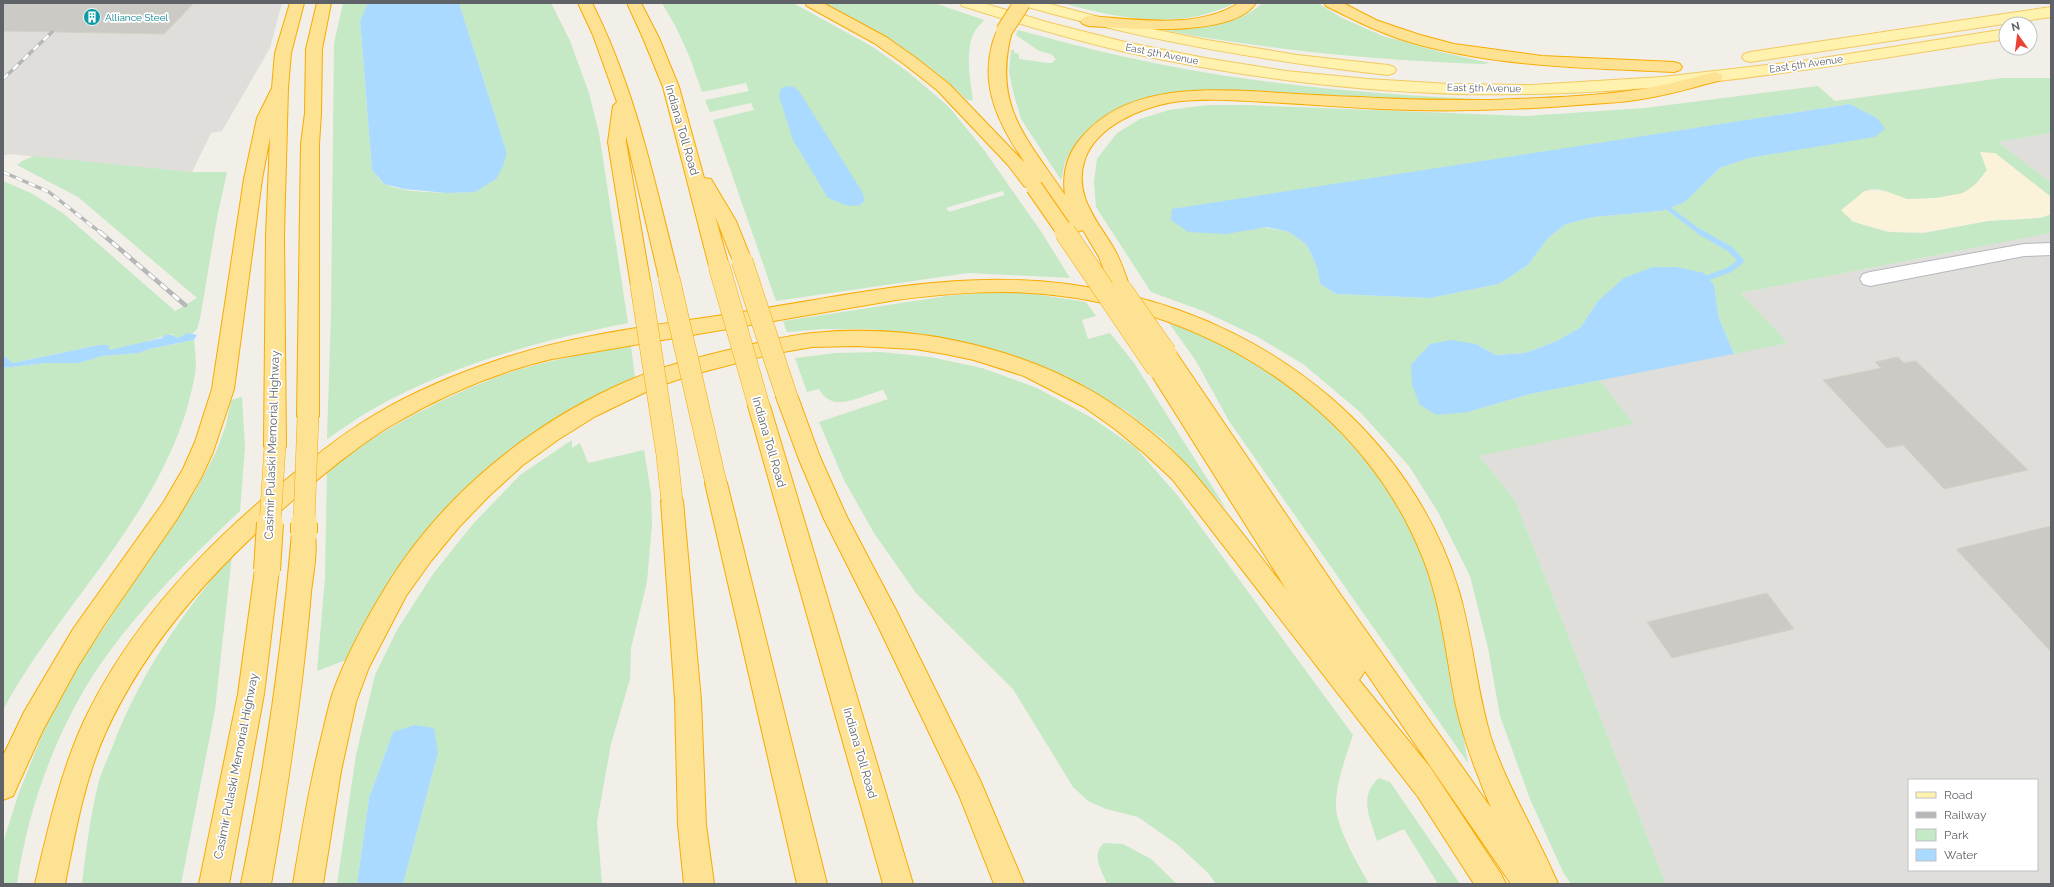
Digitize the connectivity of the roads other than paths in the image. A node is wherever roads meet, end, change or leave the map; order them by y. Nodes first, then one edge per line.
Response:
1 (297, 3) edge
2 (324, 3) edge
3 (585, 3) edge
4 (634, 3) edge
5 (812, 3) edge
6 (967, 3) edge
7 (1007, 3) edge
8 (1022, 3) edge
9 (1030, 3) edge
10 (1249, 3) edge
11 (1331, 3) edge
12 (2051, 12) edge
13 (292, 20) junction
14 (1088, 20) junction
15 (998, 29) junction
16 (1998, 35) edge
17 (1737, 59) dead end
18 (1705, 63) dead end
19 (1674, 67) junction
20 (1404, 71) dead end
21 (1479, 74) dead end
22 (1715, 77) junction
23 (280, 88) junction
24 (623, 93) junction
25 (310, 144) junction
26 (691, 159) junction
27 (1014, 161) junction
28 (1041, 185) junction
29 (2051, 249) edge
30 (1870, 279) dead end
31 (1120, 288) junction
32 (1161, 361) junction
33 (3, 786) edge
34 (1428, 788) junction
35 (59, 842) junction
36 (50, 884) edge
37 (54, 884) edge
38 (214, 884) edge
39 (256, 884) edge
40 (308, 884) edge
41 (699, 884) edge
42 (812, 884) edge
43 (898, 884) edge
44 (1009, 884) edge
45 (1491, 884) edge
46 (1528, 884) edge
47 (1543, 884) edge

1 - 13 highway, Casimir Pulaski Memorial Highway
2 - 25 highway
3 - 24 highway
4 - 26 highway, Indiana Toll Road
5 - 27 highway
6 - 22 main road, East 5th Avenue
7 - 15 highway
8 - 15 highway, bridge
9 - 14 main road, East 5th Avenue
10 - 14 highway
11 - 19 highway
12 - 17 main road, East 5th Avenue
13 - 23 highway, Casimir Pulaski Memorial Highway
13 - 25 highway
14 - 20 main road, East 5th Avenue
15 - 27 highway
15 - 28 highway
16 - 22 main road, East 5th Avenue
18 - 19 main road, East 5th Avenue
19 - 21 main road, East 5th Avenue
22 - 31 highway
23 - 33 highway
23 - 38 highway, Casimir Pulaski Memorial Highway, bridge
24 - 41 highway, bridge
24 - 42 highway, bridge
25 - 39 highway, bridge
26 - 43 highway, Indiana Toll Road, bridge
26 - 44 highway, bridge
27 - 28 highway
28 - 31 highway
28 - 32 highway, bridge
29 - 30 street
31 - 32 highway, bridge
32 - 34 highway
32 - 46 highway
34 - 40 highway
34 - 45 highway
35 - 36 highway
35 - 37 highway
35 - 47 highway

